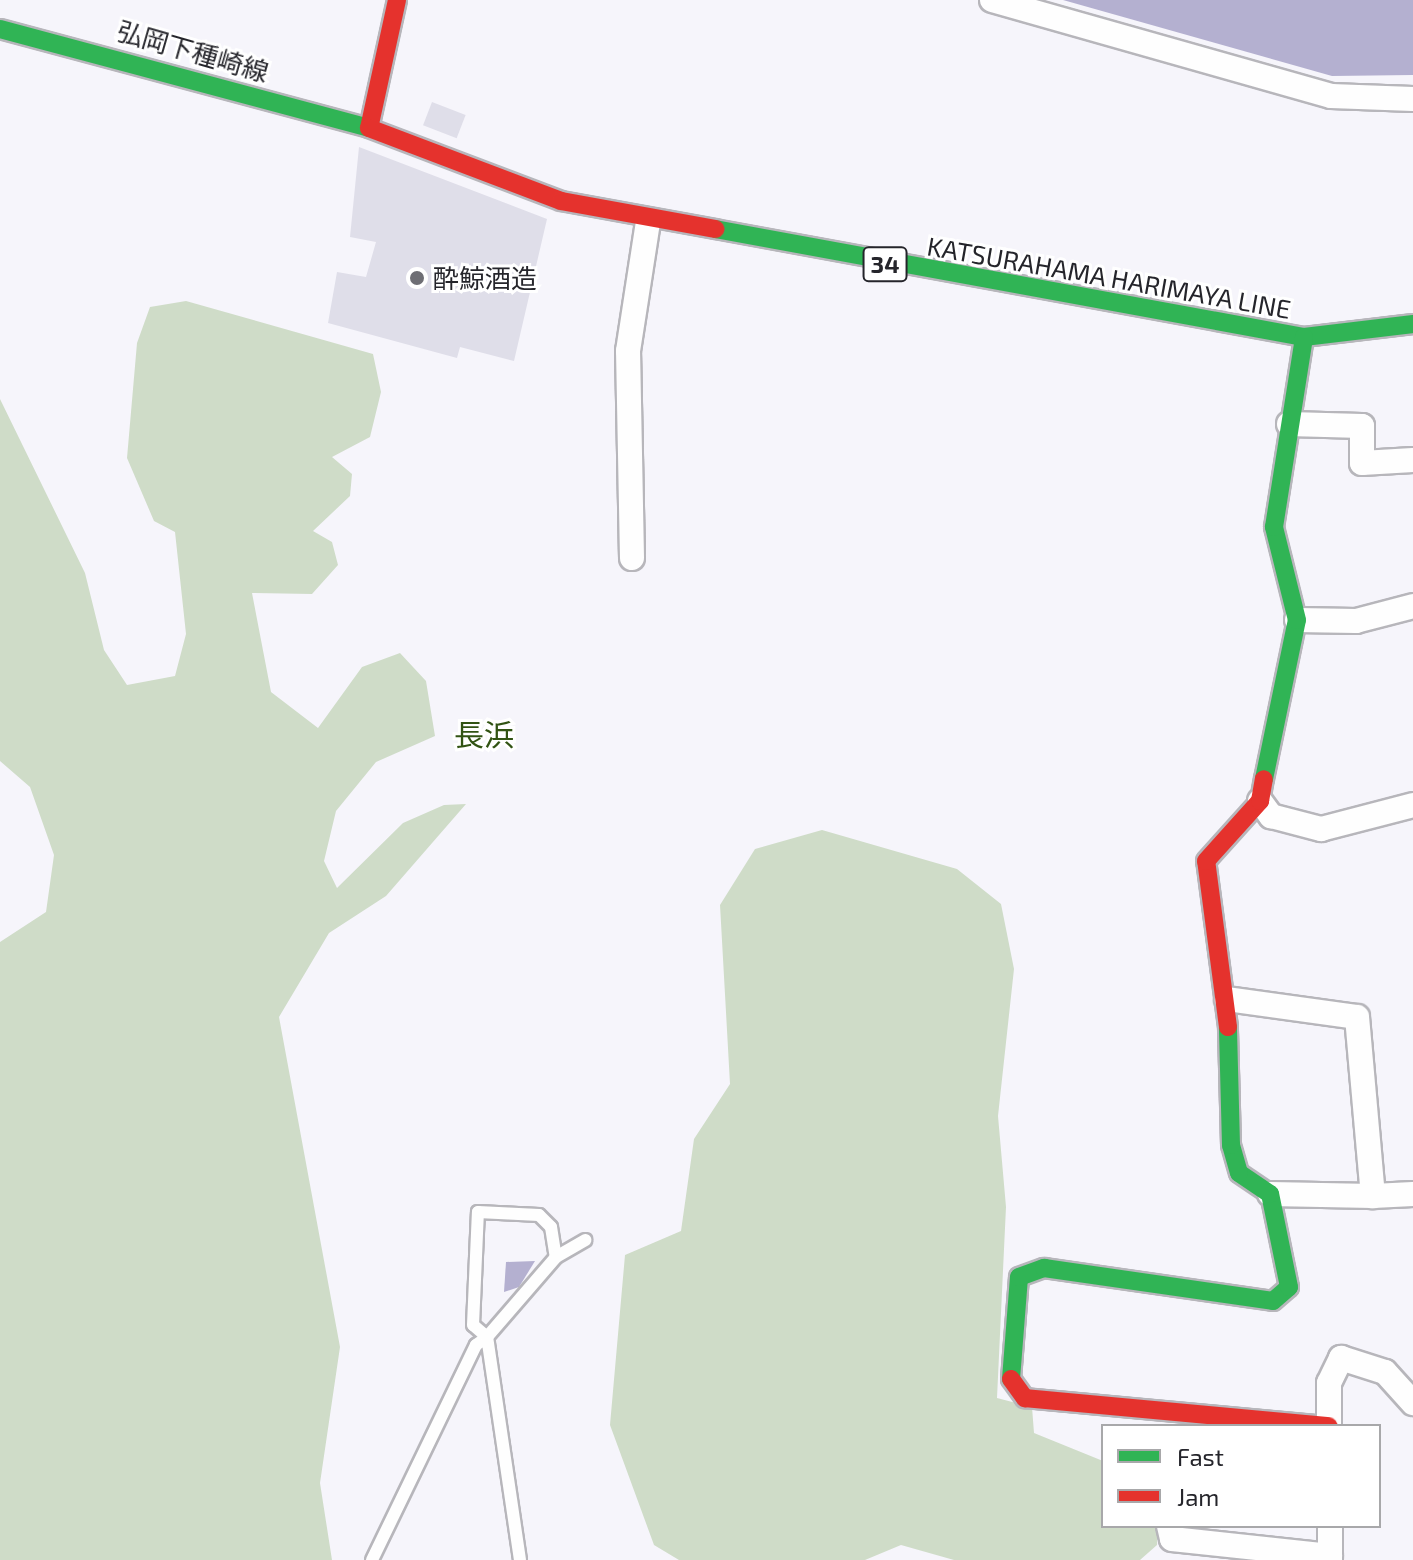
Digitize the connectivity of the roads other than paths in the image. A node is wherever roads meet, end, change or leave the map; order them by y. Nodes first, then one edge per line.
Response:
1 (397, 0) edge
2 (992, 0) edge
3 (0, 29) edge
4 (1413, 99) edge
5 (369, 128) junction
6 (648, 222) junction
7 (1413, 324) edge
8 (1304, 337) junction
9 (1289, 424) junction
10 (1413, 460) edge
11 (632, 558) dead end
12 (1413, 606) edge
13 (1297, 620) junction
14 (1260, 801) junction
15 (1413, 805) edge
16 (1227, 999) junction
17 (1270, 1194) junction
18 (1413, 1194) edge
19 (1373, 1196) junction
20 (585, 1240) dead end
21 (556, 1257) junction
22 (487, 1337) junction
23 (1413, 1403) edge
24 (1138, 1416) edge
25 (1308, 1424) edge
26 (1329, 1424) edge
27 (1169, 1528) edge
28 (1330, 1528) edge
29 (1330, 1558) edge
30 (372, 1560) edge
31 (520, 1560) edge

1 - 5 street
2 - 4 street
3 - 5 street, 弘岡下種崎線
5 - 6 street, KATSURAHAMA HARIMAYA LINE / 34
6 - 8 street, KATSURAHAMA HARIMAYA LINE / 34
6 - 11 street
7 - 8 street, KATSURAHAMA HARIMAYA LINE / 34
8 - 9 street
9 - 10 street
9 - 13 street
12 - 13 street
13 - 14 street
14 - 15 street
14 - 16 street
16 - 17 street
16 - 19 street
17 - 19 street
17 - 24 street
18 - 19 street
20 - 21 lane
21 - 22 lane
21 - 22 lane
22 - 30 lane
22 - 31 lane
23 - 26 street
24 - 25 street
27 - 29 street
28 - 29 street

